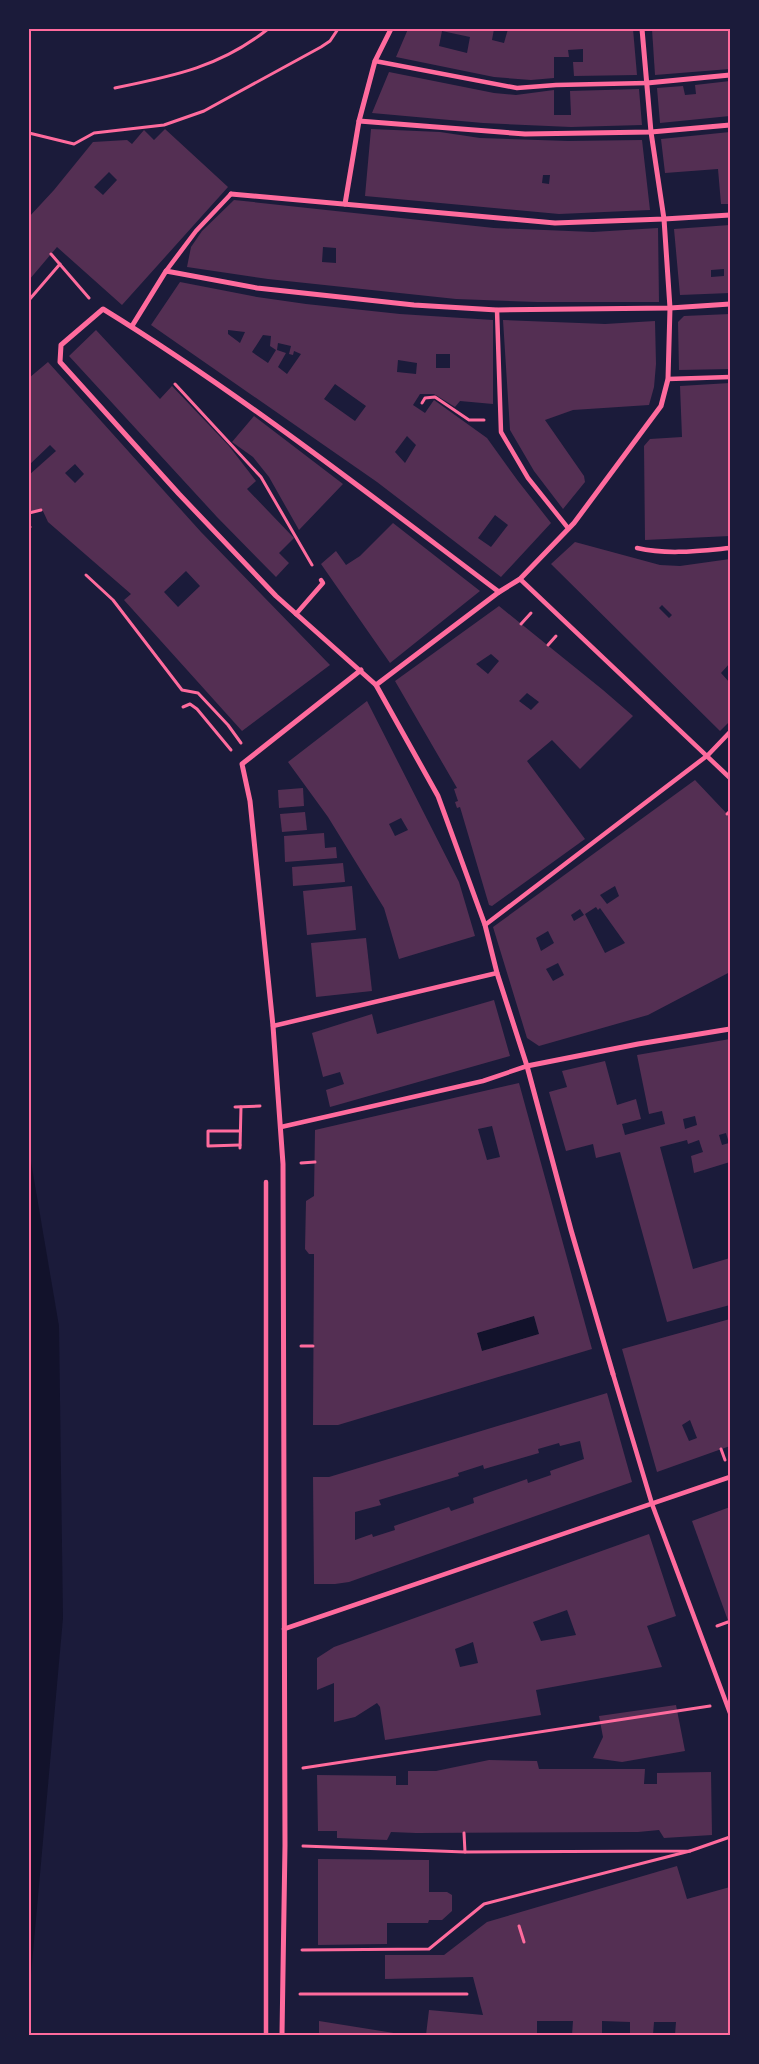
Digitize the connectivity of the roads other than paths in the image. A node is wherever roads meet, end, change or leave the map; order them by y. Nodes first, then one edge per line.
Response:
1 (390, 29) edge
2 (642, 29) edge
3 (375, 61) junction
4 (730, 75) edge
5 (647, 83) junction
6 (359, 120) junction
7 (730, 125) edge
8 (652, 132) junction
9 (231, 194) joint
10 (345, 204) junction
11 (730, 215) edge
12 (664, 219) junction
13 (166, 271) junction
14 (730, 304) edge
15 (670, 308) junction
16 (497, 310) junction
17 (132, 326) junction
18 (730, 377) edge
19 (668, 379) junction
20 (568, 528) junction
21 (636, 548) dead end
22 (730, 548) edge
23 (520, 579) junction
24 (321, 580) road end
25 (499, 592) junction
26 (296, 614) junction
27 (360, 670) junction
28 (376, 685) junction
29 (730, 732) edge
30 (708, 755) junction
31 (730, 778) edge
32 (485, 925) junction
33 (497, 973) junction
34 (273, 1026) junction
35 (730, 1029) edge
36 (528, 1066) junction
37 (281, 1127) junction
38 (266, 1182) dead end
39 (613, 1374) joint
40 (730, 1477) edge
41 (652, 1504) junction
42 (284, 1629) junction
43 (730, 1713) edge
44 (266, 2035) edge
45 (282, 2035) edge

1 - 3 street
2 - 5 street
3 - 5 street
3 - 6 street
4 - 5 street
5 - 8 street
6 - 8 street
6 - 10 street
7 - 8 street
8 - 12 street
9 - 10 street
9 - 13 street
10 - 12 street
11 - 12 street
12 - 15 street
13 - 16 street
13 - 17 street
14 - 15 street
15 - 16 street
15 - 19 street
16 - 20 street
17 - 25 street
17 - 26 street
18 - 19 street
19 - 20 street
20 - 23 street
21 - 22 street
23 - 25 street
23 - 30 street
24 - 26 street
25 - 28 street
26 - 27 street
27 - 28 street
27 - 34 street
28 - 32 street
29 - 30 street
30 - 31 street
30 - 32 street
32 - 33 street
33 - 34 street
33 - 36 street
34 - 37 street
35 - 36 street
36 - 37 street
36 - 39 street
37 - 42 street
38 - 44 street
39 - 41 street
40 - 41 street
41 - 42 street
41 - 43 street
42 - 45 street

